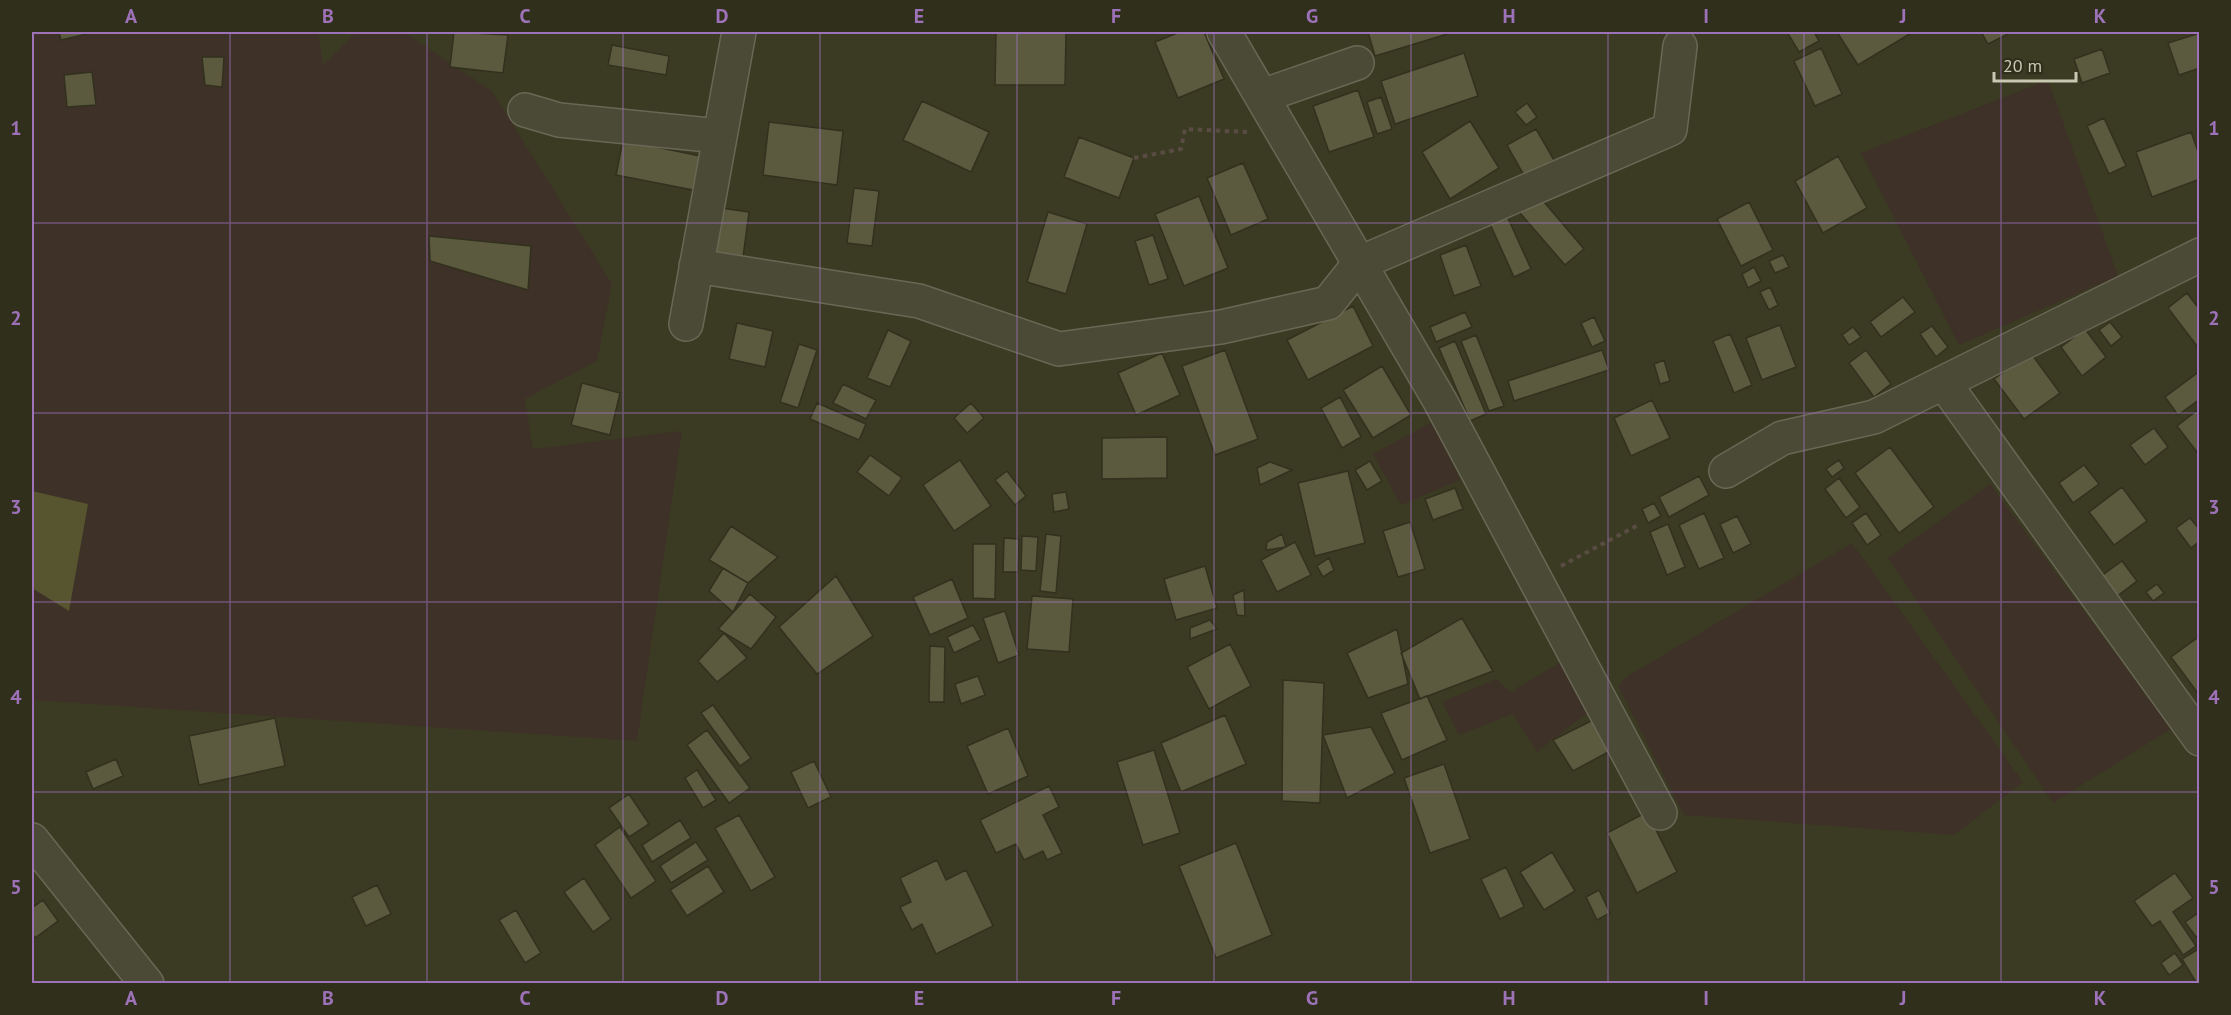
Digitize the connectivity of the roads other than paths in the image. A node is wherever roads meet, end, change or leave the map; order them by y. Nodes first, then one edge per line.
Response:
1 (739, 32) edge
2 (1224, 32) edge
3 (1680, 46) dead end
4 (1357, 63) dead end
5 (1262, 96) junction
6 (525, 110) dead end
7 (719, 136) junction
8 (2199, 255) edge
9 (1360, 263) junction
10 (696, 266) junction
11 (686, 324) dead end
12 (1944, 383) junction
13 (1725, 471) dead end
14 (2199, 739) edge
15 (1660, 813) dead end
16 (32, 840) edge
17 (147, 984) edge

1 - 7 street
2 - 5 street
3 - 9 street
4 - 5 street
5 - 9 street
6 - 7 street
7 - 10 street
8 - 12 street
9 - 10 street
9 - 15 street
10 - 11 street
12 - 13 street
12 - 14 street
16 - 17 street

